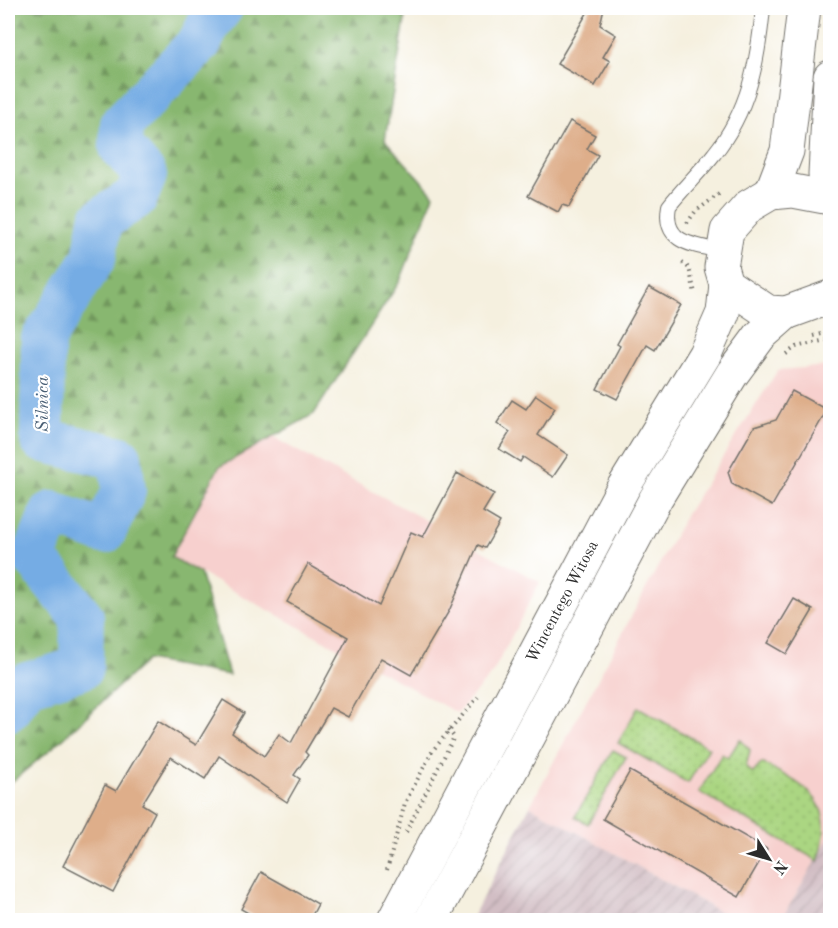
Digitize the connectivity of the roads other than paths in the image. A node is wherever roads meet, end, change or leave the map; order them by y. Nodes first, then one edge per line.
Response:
1 (763, 8) edge
2 (804, 8) edge
3 (831, 77) edge
4 (831, 188) edge
5 (771, 193) junction
6 (831, 198) edge
7 (722, 251) junction
8 (726, 284) junction
9 (831, 297) edge
10 (786, 313) junction
11 (394, 921) edge
12 (431, 921) edge

1 - 7 lane
2 - 5 main road
3 - 4 main road
5 - 6 main road
5 - 7 main road
7 - 8 main road, Wincentego Witosa
8 - 10 main road
8 - 11 main road, Wincentego Witosa
9 - 10 main road
10 - 12 main road, Wincentego Witosa

